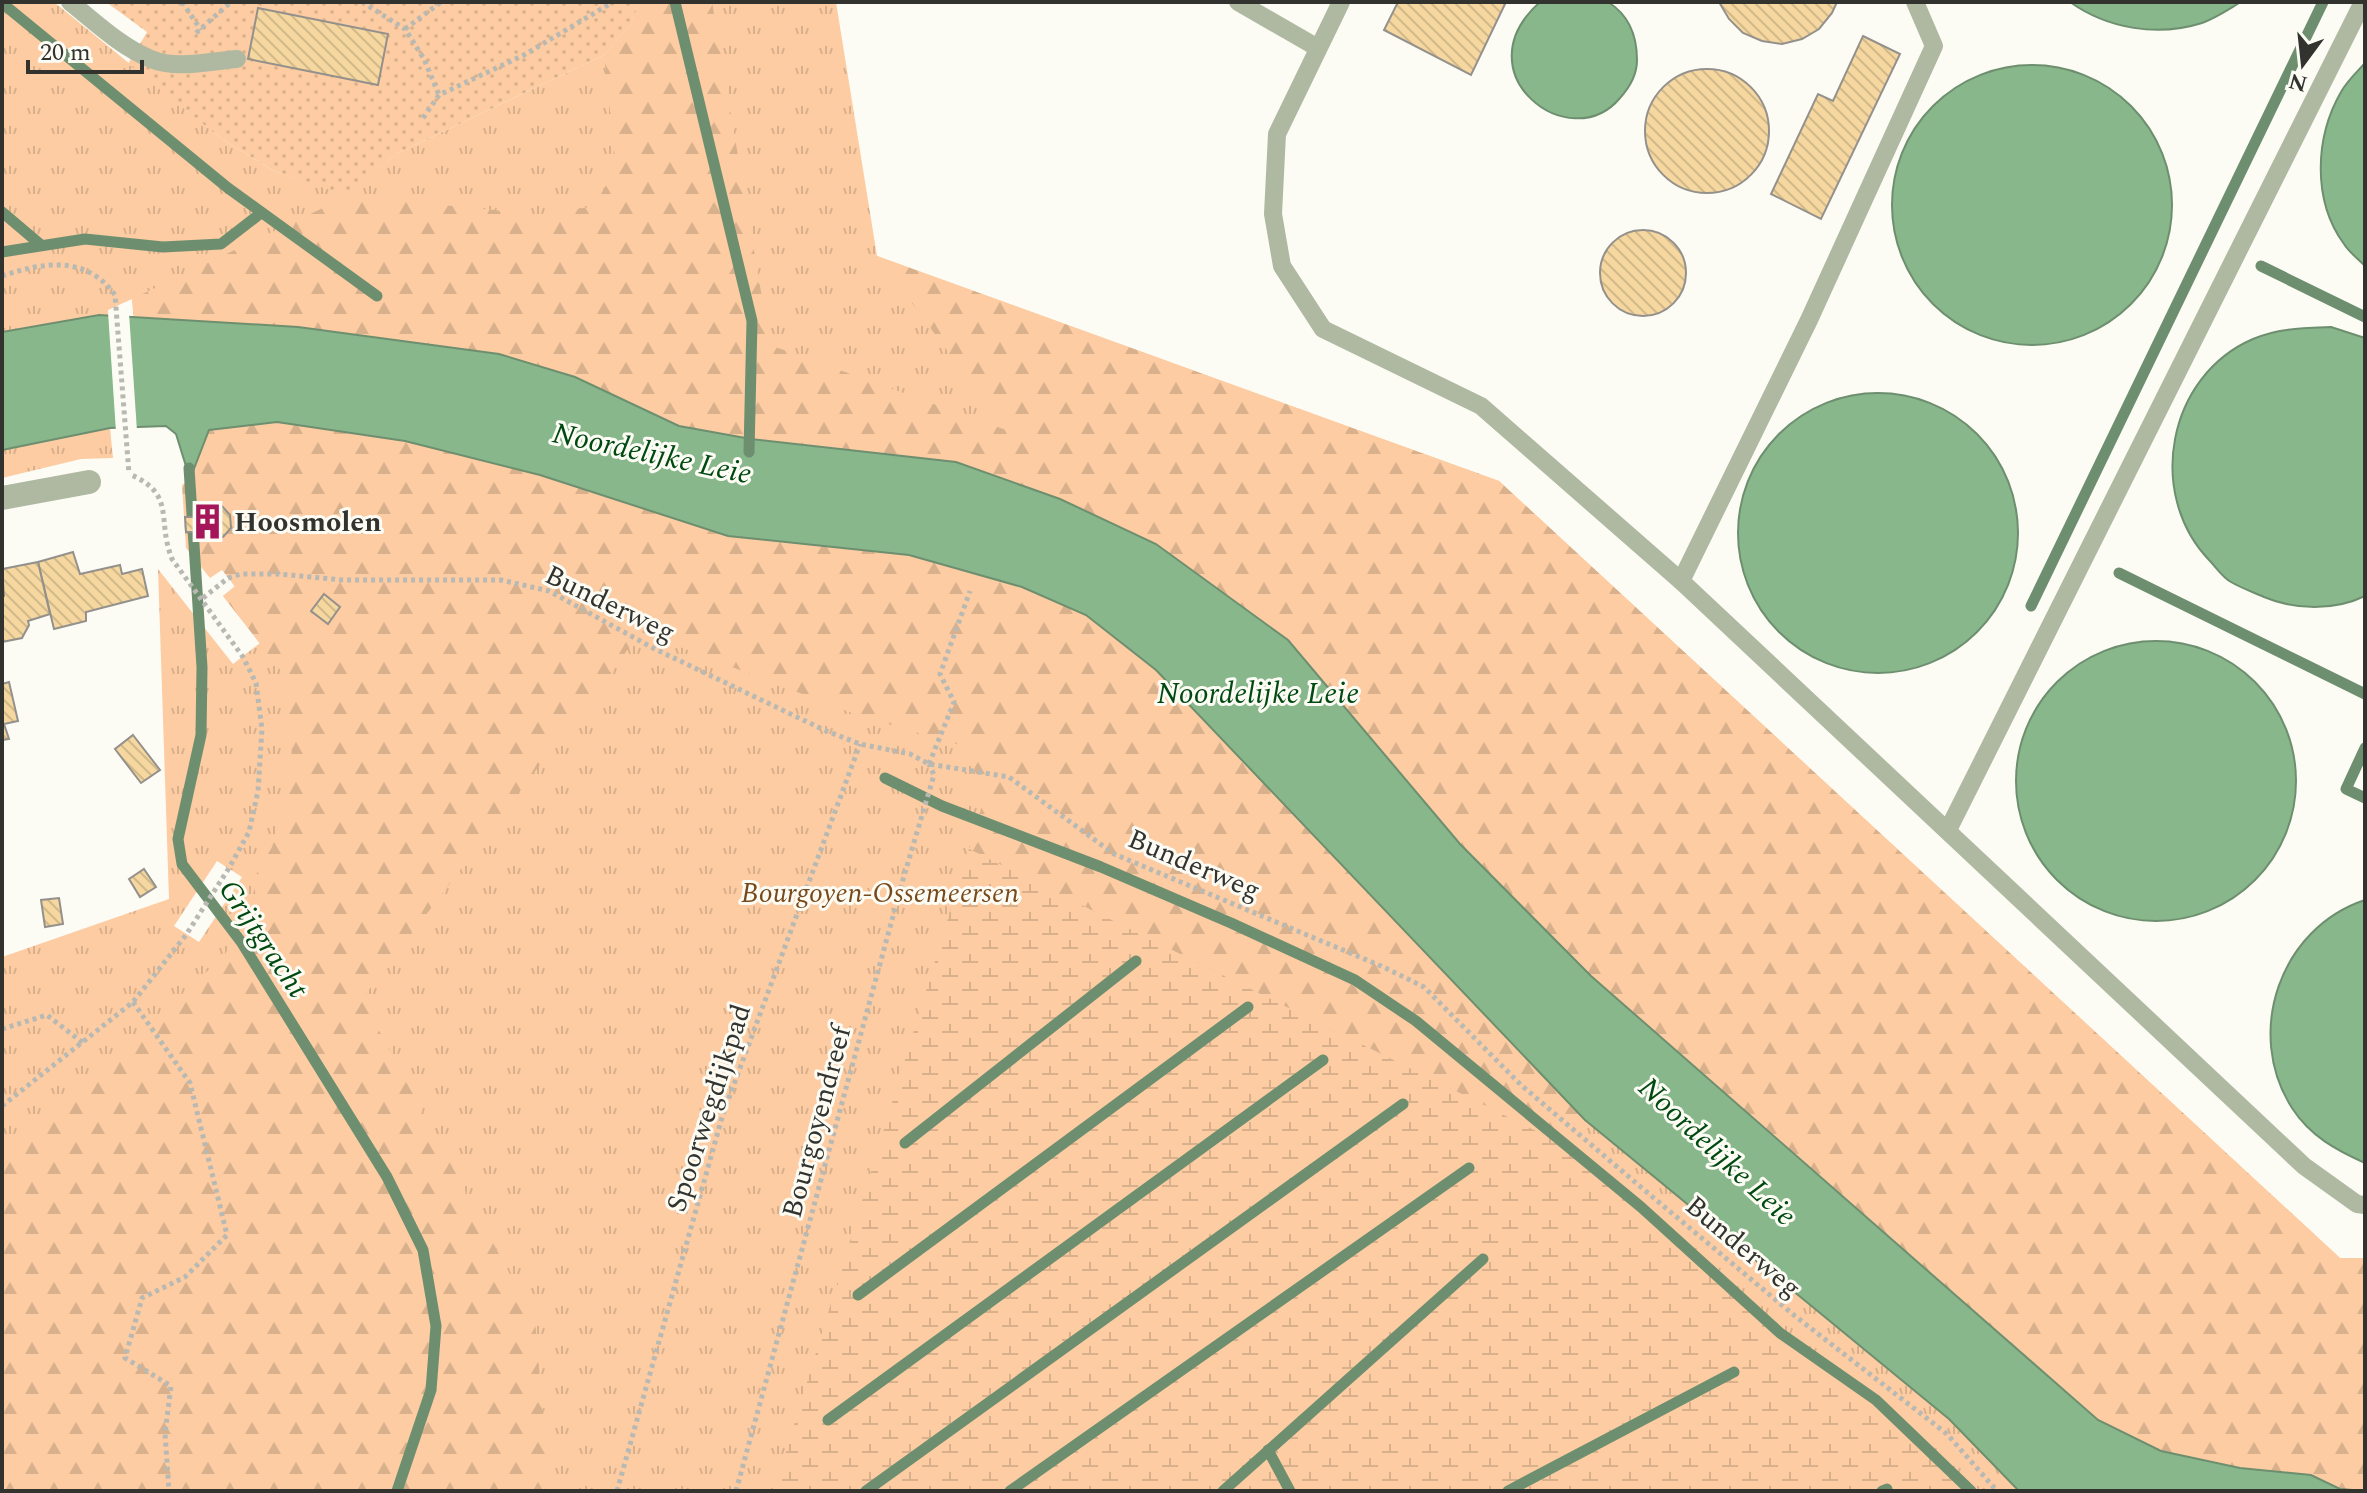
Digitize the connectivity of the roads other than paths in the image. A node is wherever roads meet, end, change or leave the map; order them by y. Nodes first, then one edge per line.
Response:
1 (70, 2) edge
2 (1238, 2) edge
3 (1341, 2) edge
4 (1915, 2) edge
5 (2363, 2) edge
6 (1318, 48) junction
7 (237, 59) dead end
8 (89, 482) dead end
9 (2, 498) edge
10 (1681, 581) junction
11 (1948, 830) junction
12 (2365, 1205) edge

1 - 7 lane
2 - 6 lane
3 - 6 lane
4 - 10 lane
5 - 11 lane
6 - 10 lane
8 - 9 street
10 - 11 lane
11 - 12 lane

